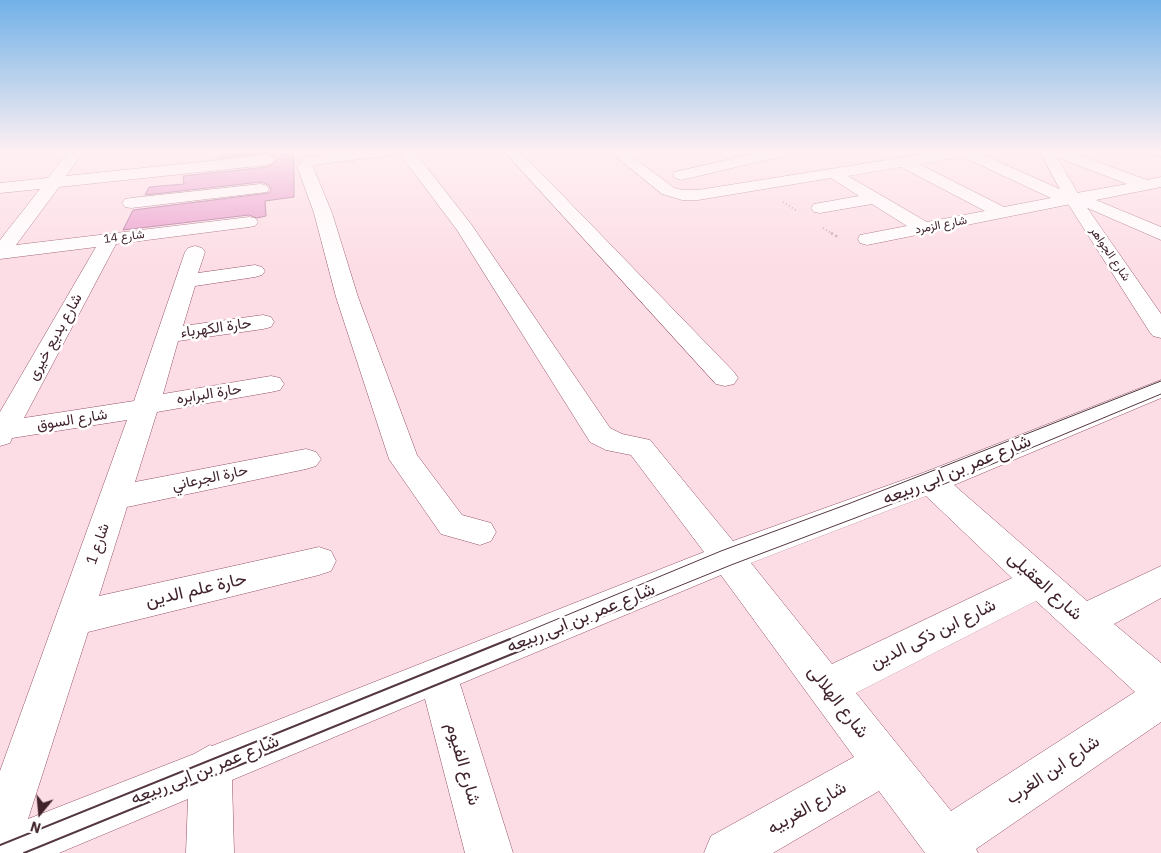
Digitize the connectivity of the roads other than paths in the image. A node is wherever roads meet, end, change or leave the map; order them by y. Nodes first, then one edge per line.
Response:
1 (48, 190) edge
2 (137, 190) edge
3 (254, 190) edge
4 (314, 190) edge
5 (436, 190) edge
6 (549, 190) edge
7 (666, 190) edge
8 (725, 190) edge
9 (861, 190) edge
10 (957, 190) edge
11 (1053, 190) edge
12 (1068, 190) edge
13 (1119, 190) edge
14 (875, 198) junction
15 (1073, 199) junction
16 (131, 203) junction
17 (820, 208) dead end
18 (1002, 213) junction
19 (249, 222) dead end
20 (924, 228) junction
21 (1161, 234) edge
22 (113, 238) junction
23 (868, 239) dead end
24 (2, 255) edge
25 (255, 272) dead end
26 (263, 322) dead end
27 (1161, 332) edge
28 (168, 335) junction
29 (725, 378) dead end
30 (271, 384) dead end
31 (1161, 388) edge
32 (145, 406) junction
33 (1, 433) edge
34 (306, 458) dead end
35 (931, 482) junction
36 (114, 498) junction
37 (480, 532) dead end
38 (724, 555) junction
39 (319, 561) dead end
40 (1161, 581) edge
41 (1040, 582) junction
42 (72, 619) junction
43 (1084, 621) junction
44 (438, 676) junction
45 (827, 687) junction
46 (1161, 688) edge
47 (1161, 698) edge
48 (886, 764) junction
49 (210, 767) junction
50 (0, 835) edge
51 (950, 847) edge
52 (2, 853) edge
53 (210, 853) edge
54 (489, 853) edge
55 (728, 853) edge

1 - 24 street
2 - 16 street, شارع بديع خيرى
3 - 16 street
4 - 37 street
5 - 38 street, شارع الهلالى
6 - 29 street
7 - 8 street
9 - 14 street
10 - 18 street
11 - 15 street
12 - 15 street, شارع الجواهر
13 - 15 street, شارع الزمرد
14 - 17 street
14 - 20 street
15 - 18 street, شارع الزمرد
15 - 21 street
15 - 27 street, شارع الجواهر
16 - 22 street, شارع بديع خيرى
18 - 20 street, شارع الزمرد
19 - 22 street, شارع 14
20 - 23 street, شارع الزمرد
22 - 24 street, شارع 14
22 - 33 street, شارع بديع خيرى
25 - 28 street, شارع 1
26 - 28 street, حارة الكهرباء
28 - 32 street, شارع 1
30 - 32 street, حارة البرابره
31 - 35 street, شارع عمر بن ابى ربيعه
32 - 33 street, شارع السوق
32 - 36 street, شارع 1
34 - 36 street, حارة الجرعاني
35 - 38 street, شارع عمر بن ابى ربيعه
35 - 41 street, شارع العقيلى
36 - 42 street, شارع 1
38 - 44 street, شارع عمر بن ابى ربيعه
38 - 45 street, شارع الهلالى
39 - 42 street, حارة علم الدين
40 - 43 street
41 - 43 street, شارع العقيلى
41 - 45 street, شارع ابن ذكى الدين
42 - 50 street, شارع 1
43 - 46 street, شارع العقيلى
44 - 49 street, شارع عمر بن ابى ربيعه
44 - 54 street, شارع الفيوم
45 - 48 street, شارع الهلالى
47 - 51 street, شارع ابن الغرب
48 - 51 street, شارع الهلالى
48 - 55 street, شارع الغربيه
49 - 52 street, شارع عمر بن ابى ربيعه
49 - 53 street

